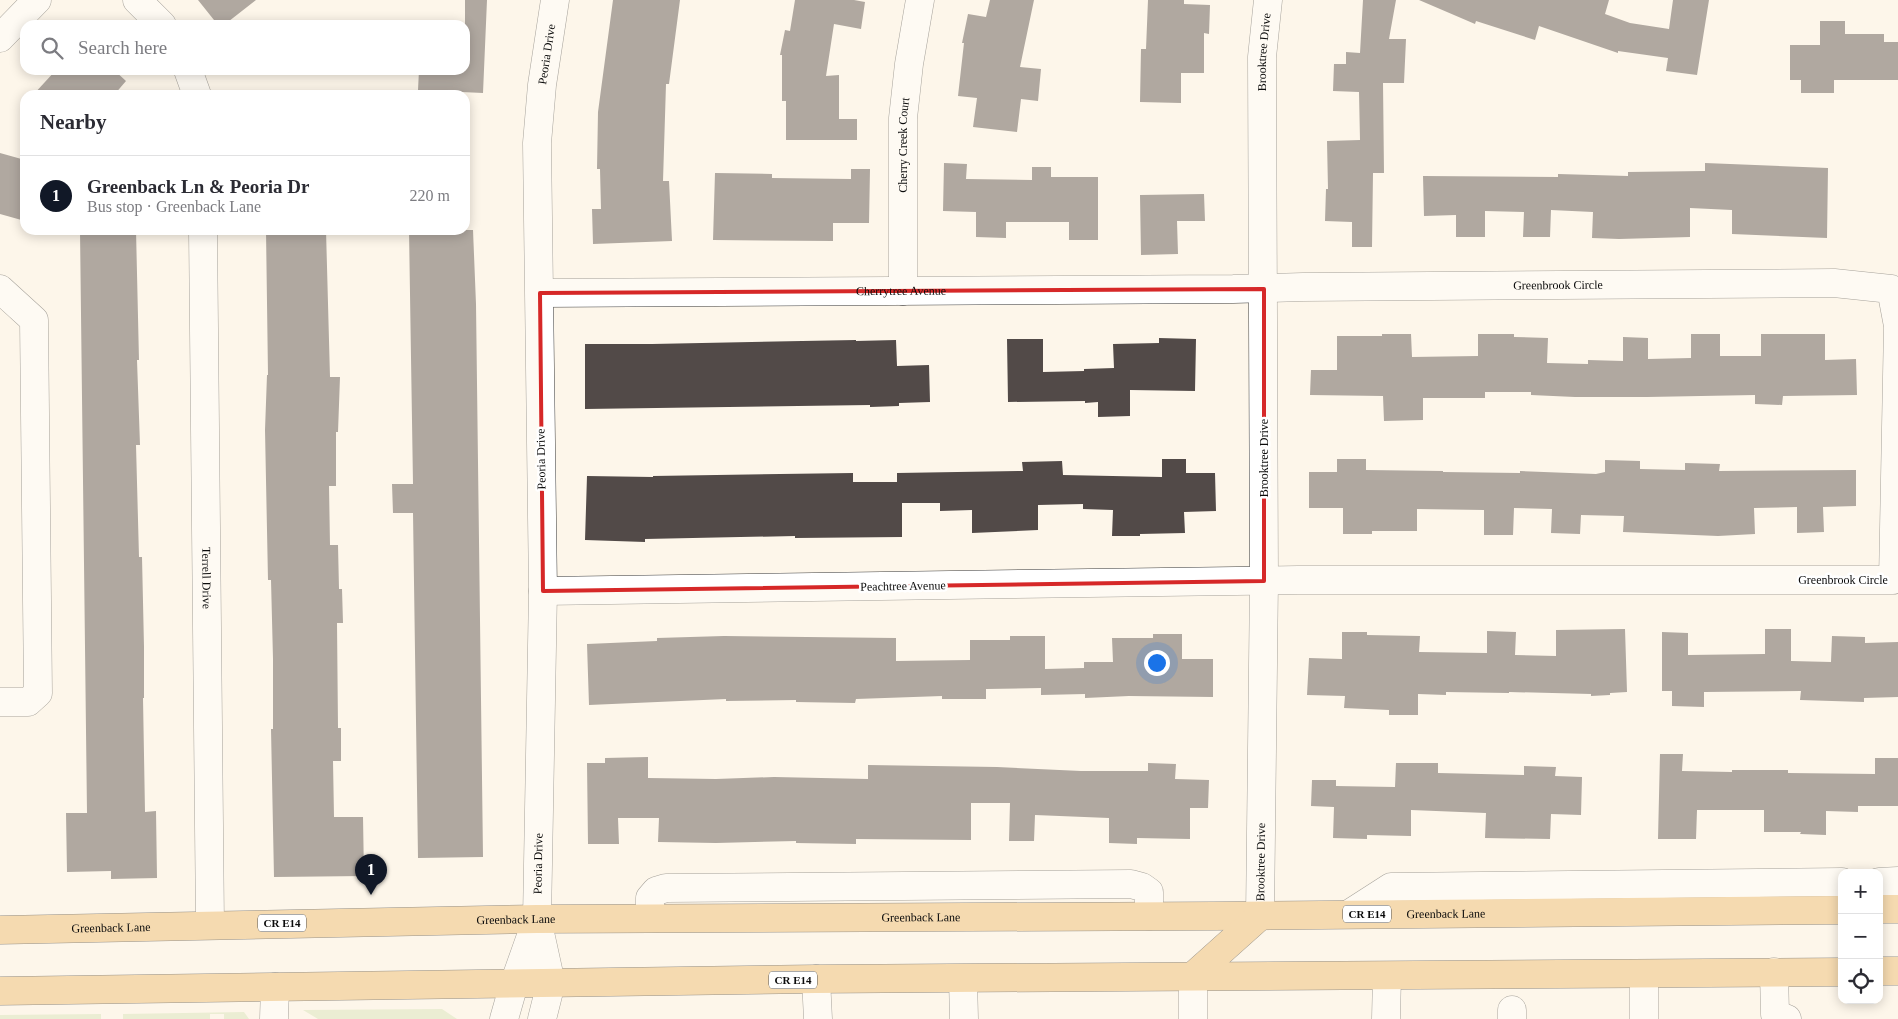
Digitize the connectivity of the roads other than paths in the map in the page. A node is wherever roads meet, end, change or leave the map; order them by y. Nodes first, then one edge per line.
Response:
1 (37, 0) edge
2 (137, 0) edge
3 (555, 0) edge
4 (920, 0) edge
5 (1268, 0) edge
6 (157, 20) edge
7 (0, 38) edge
8 (190, 75) edge
9 (195, 90) edge
10 (203, 235) edge
11 (0, 289) edge
12 (1264, 289) junction
13 (904, 291) junction
14 (540, 293) junction
15 (1264, 581) junction
16 (543, 591) junction
17 (0, 702) edge
18 (1838, 882) edge
19 (1883, 882) edge
20 (1898, 882) edge
21 (1898, 909) edge
22 (1838, 910) edge
23 (1883, 910) edge
24 (1349, 914) junction
25 (1260, 916) junction
26 (537, 919) junction
27 (210, 924) junction
28 (3, 932) edge
29 (1883, 971) edge
30 (1898, 971) edge
31 (1774, 972) junction
32 (1838, 972) edge
33 (1644, 974) junction
34 (1193, 976) junction
35 (1387, 976) junction
36 (816, 979) junction
37 (963, 979) junction
38 (552, 983) junction
39 (514, 984) junction
40 (275, 987) junction
41 (0, 991) edge
42 (274, 1019) edge
43 (504, 1019) edge
44 (542, 1019) edge
45 (818, 1019) edge
46 (964, 1019) edge
47 (1193, 1019) edge
48 (1386, 1019) edge
49 (1644, 1019) edge
50 (1787, 1019) edge

1 - 7 street
2 - 6 street
3 - 14 street, Peoria Drive
4 - 13 street, Cherry Creek Court
5 - 12 street, Brooktree Drive
8 - 9 street
10 - 27 street, Terrell Drive
11 - 17 street
12 - 13 street, Cherrytree Avenue
12 - 15 street, Brooktree Drive
12 - 15 street, Greenbrook Circle
13 - 14 street, Cherrytree Avenue
14 - 16 street, Peoria Drive
15 - 16 street, Peachtree Avenue
15 - 25 street, Brooktree Drive
16 - 26 street, Peoria Drive
18 - 24 street
19 - 20 street
21 - 23 main road
22 - 24 main road, Greenback Lane / CR E14
24 - 25 main road, Greenback Lane / CR E14
25 - 26 main road, Greenback Lane / CR E14
25 - 34 main road
26 - 27 main road, Greenback Lane / CR E14
26 - 38 street
26 - 39 street
27 - 28 main road, Greenback Lane / CR E14
29 - 30 main road
31 - 32 main road, CR E14
31 - 33 main road, CR E14
31 - 50 street
33 - 35 main road, CR E14
33 - 49 street
34 - 35 main road, CR E14
34 - 37 main road, CR E14
34 - 47 street
35 - 48 street
36 - 37 main road, CR E14
36 - 38 main road, CR E14
36 - 45 street
37 - 46 street
38 - 39 main road, CR E14
38 - 44 street
39 - 40 main road, CR E14
39 - 43 street
40 - 41 main road, CR E14
40 - 42 street

